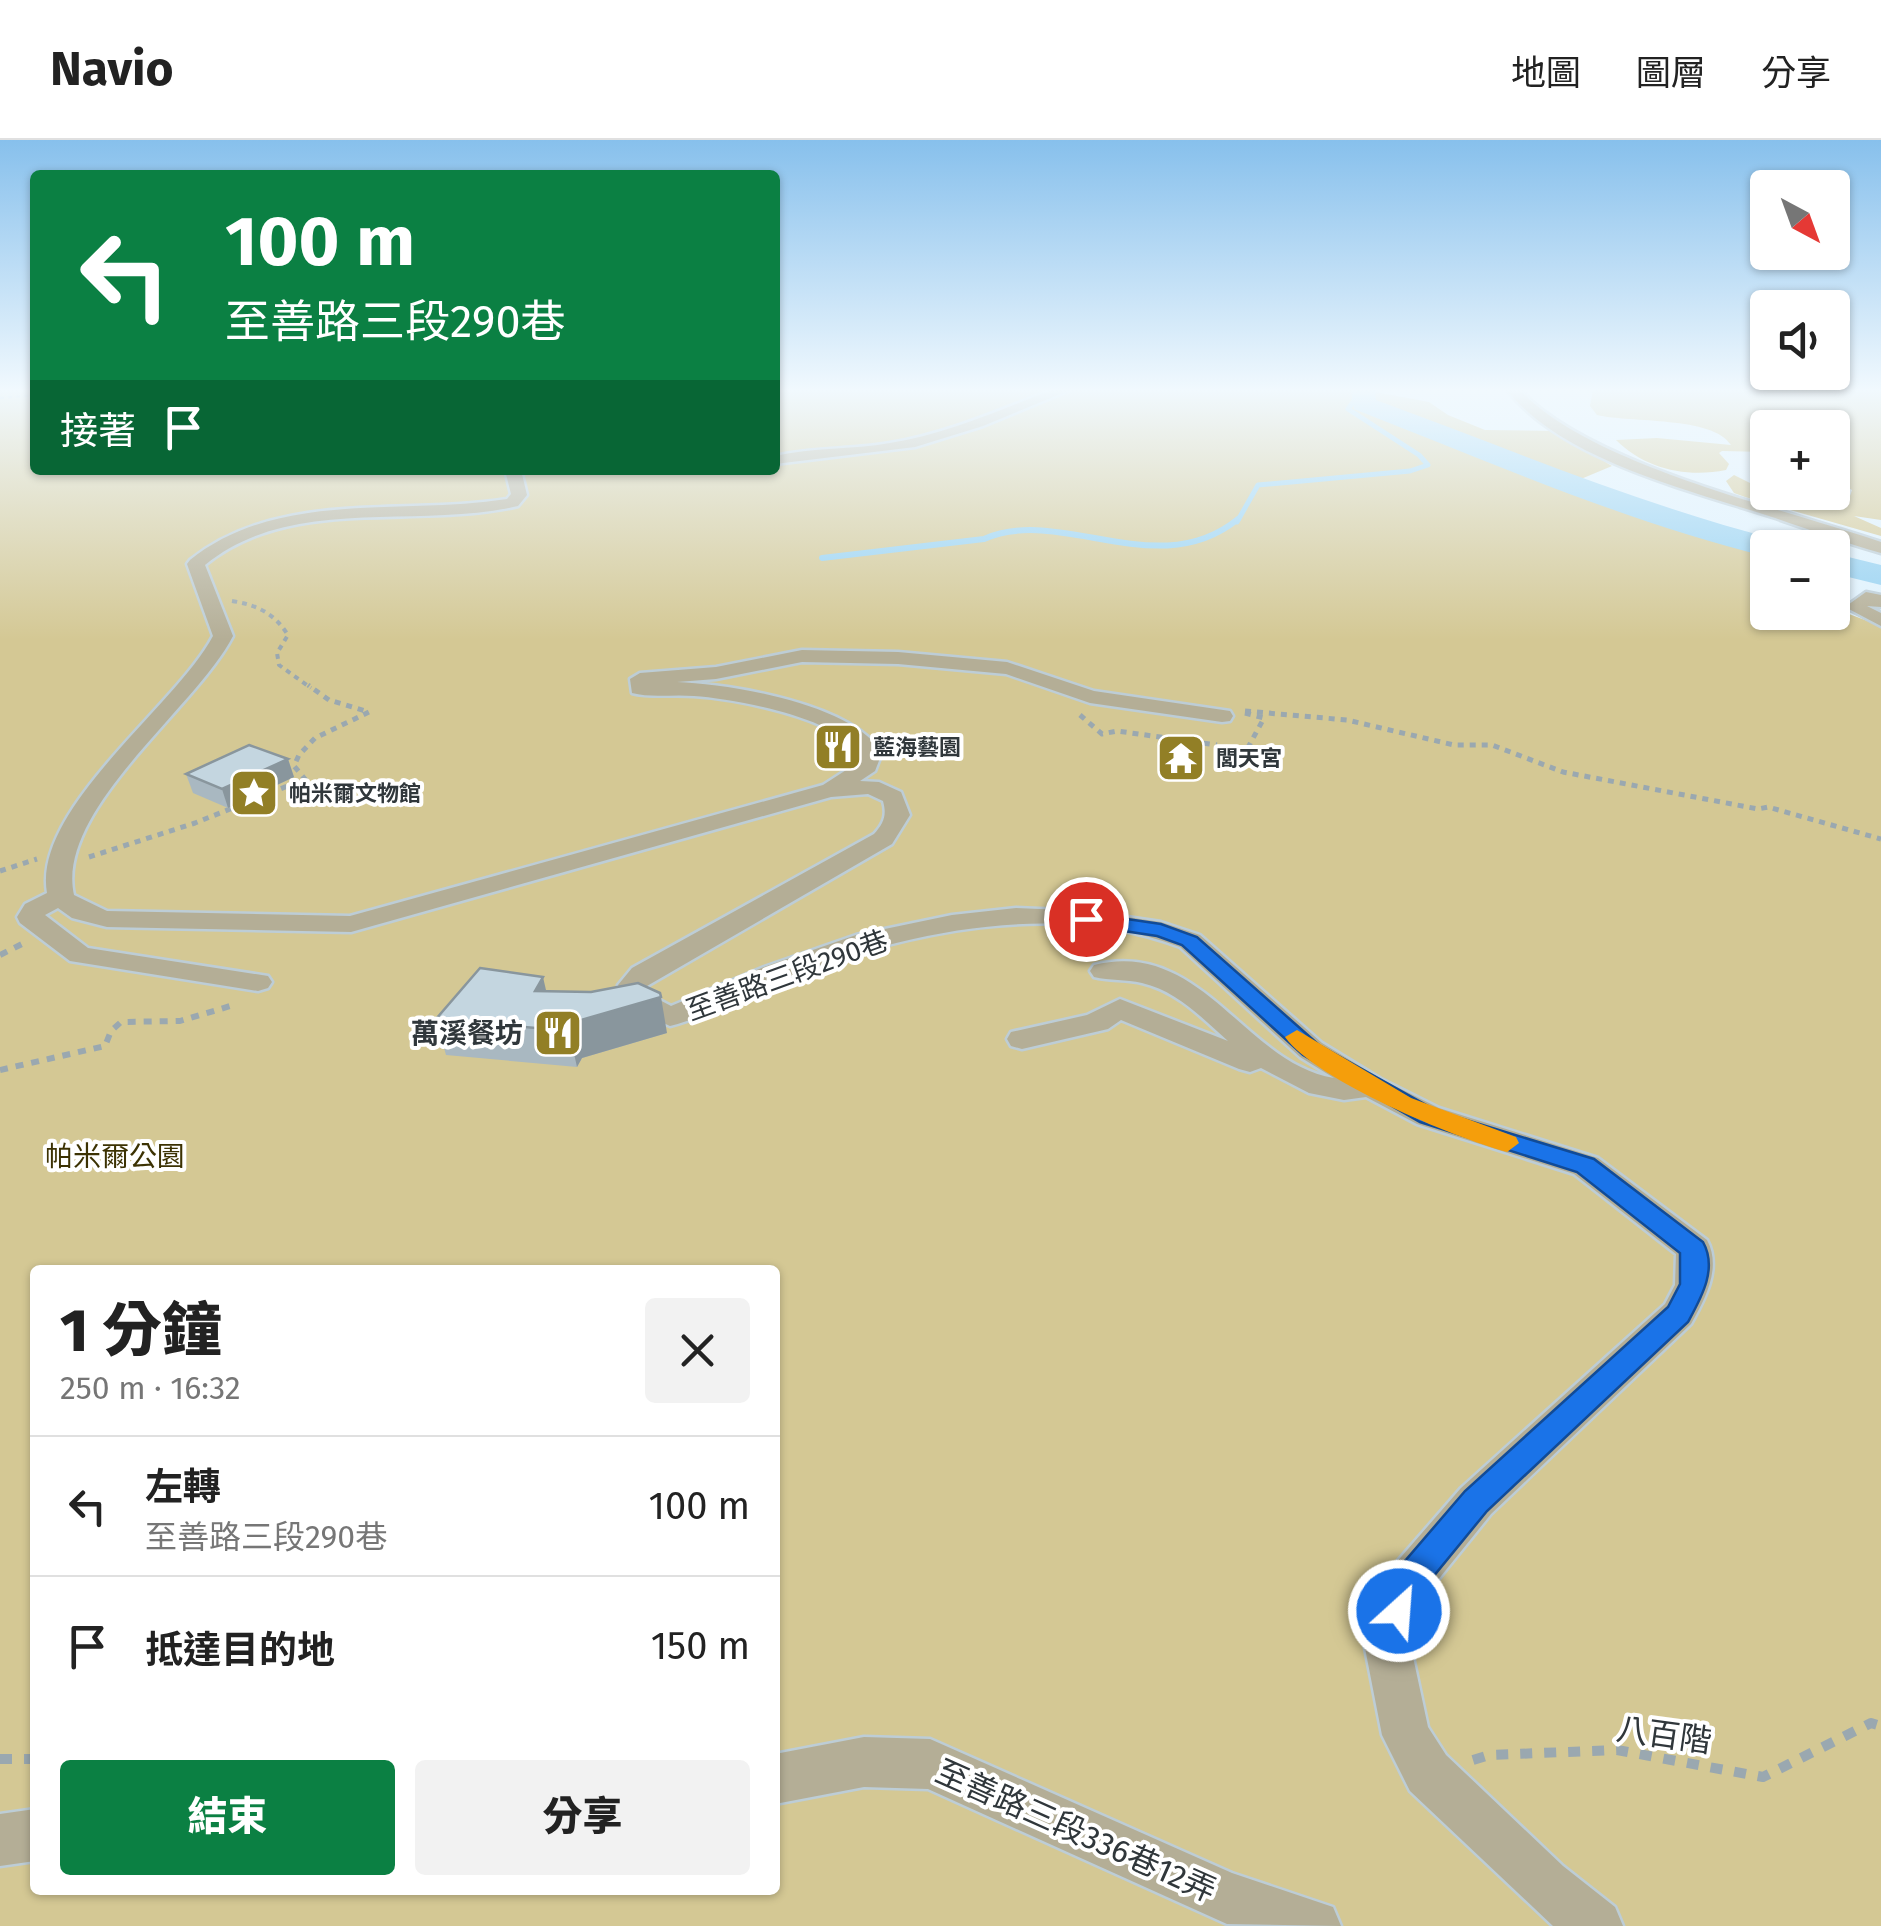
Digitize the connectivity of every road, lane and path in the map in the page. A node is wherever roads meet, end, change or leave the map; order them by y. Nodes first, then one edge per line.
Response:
1 (1665, 473) edge
2 (515, 475) edge
3 (1881, 548) edge
4 (1881, 601) edge
5 (212, 605) junction
6 (1881, 620) edge
7 (1232, 714) joint
8 (1264, 718) dead end
9 (1113, 735) dead end
10 (1217, 745) dead end
11 (1244, 753) dead end
12 (830, 790) junction
13 (1881, 839) edge
14 (63, 861) junction
15 (62, 896) junction
16 (1104, 971) dead end
17 (258, 982) joint
18 (1022, 1039) dead end
19 (0, 1070) edge
20 (1300, 1078) junction
21 (1370, 1086) junction
22 (1881, 1726) edge
23 (30, 1758) edge
24 (0, 1759) edge
25 (1428, 1772) junction
26 (780, 1778) edge
27 (30, 1835) edge
28 (0, 1840) edge
29 (1314, 1926) edge
30 (1596, 1926) edge

1 - 3 street
2 - 5 street
4 - 6 street
5 - 14 street
5 - 14 path
7 - 12 street
7 - 13 path
8 - 11 path
9 - 10 path
12 - 15 street, 至善路三段290巷
12 - 21 street, 至善路三段290巷
14 - 15 street
15 - 17 street
16 - 20 street
17 - 19 path
18 - 20 street
20 - 21 street
21 - 25 street, 至善路三段290巷
22 - 25 path, 八百階
23 - 24 path
25 - 30 street, 至善路三段290巷
26 - 29 street, 至善路三段336巷12弄
27 - 28 street

